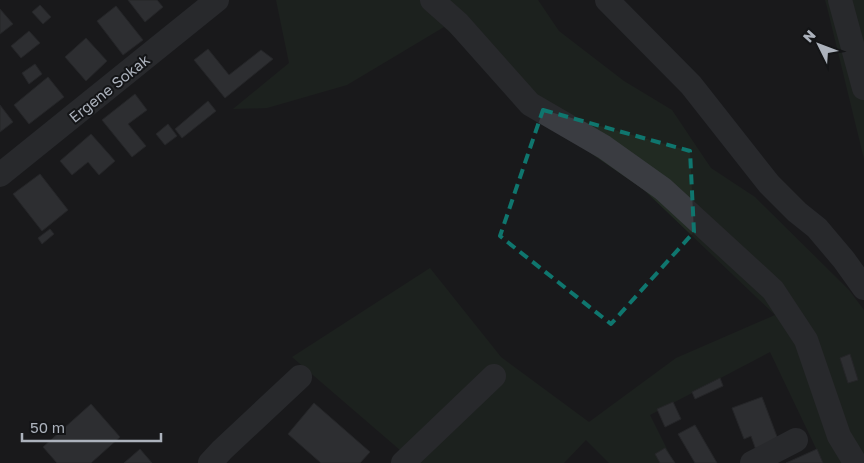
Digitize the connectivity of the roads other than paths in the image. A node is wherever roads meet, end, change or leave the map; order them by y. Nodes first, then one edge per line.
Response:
1 (217, 0) edge
2 (432, 0) edge
3 (607, 0) edge
4 (840, 0) edge
5 (864, 88) edge
6 (0, 175) edge
7 (864, 288) edge
8 (494, 376) dead end
9 (300, 377) dead end
10 (796, 440) dead end
11 (853, 459) dead end
12 (210, 463) edge
13 (403, 463) edge
14 (752, 463) edge

1 - 6 street, Ergene Sokak
2 - 11 street
3 - 7 street
4 - 5 street
8 - 13 street
9 - 12 street
10 - 14 street

